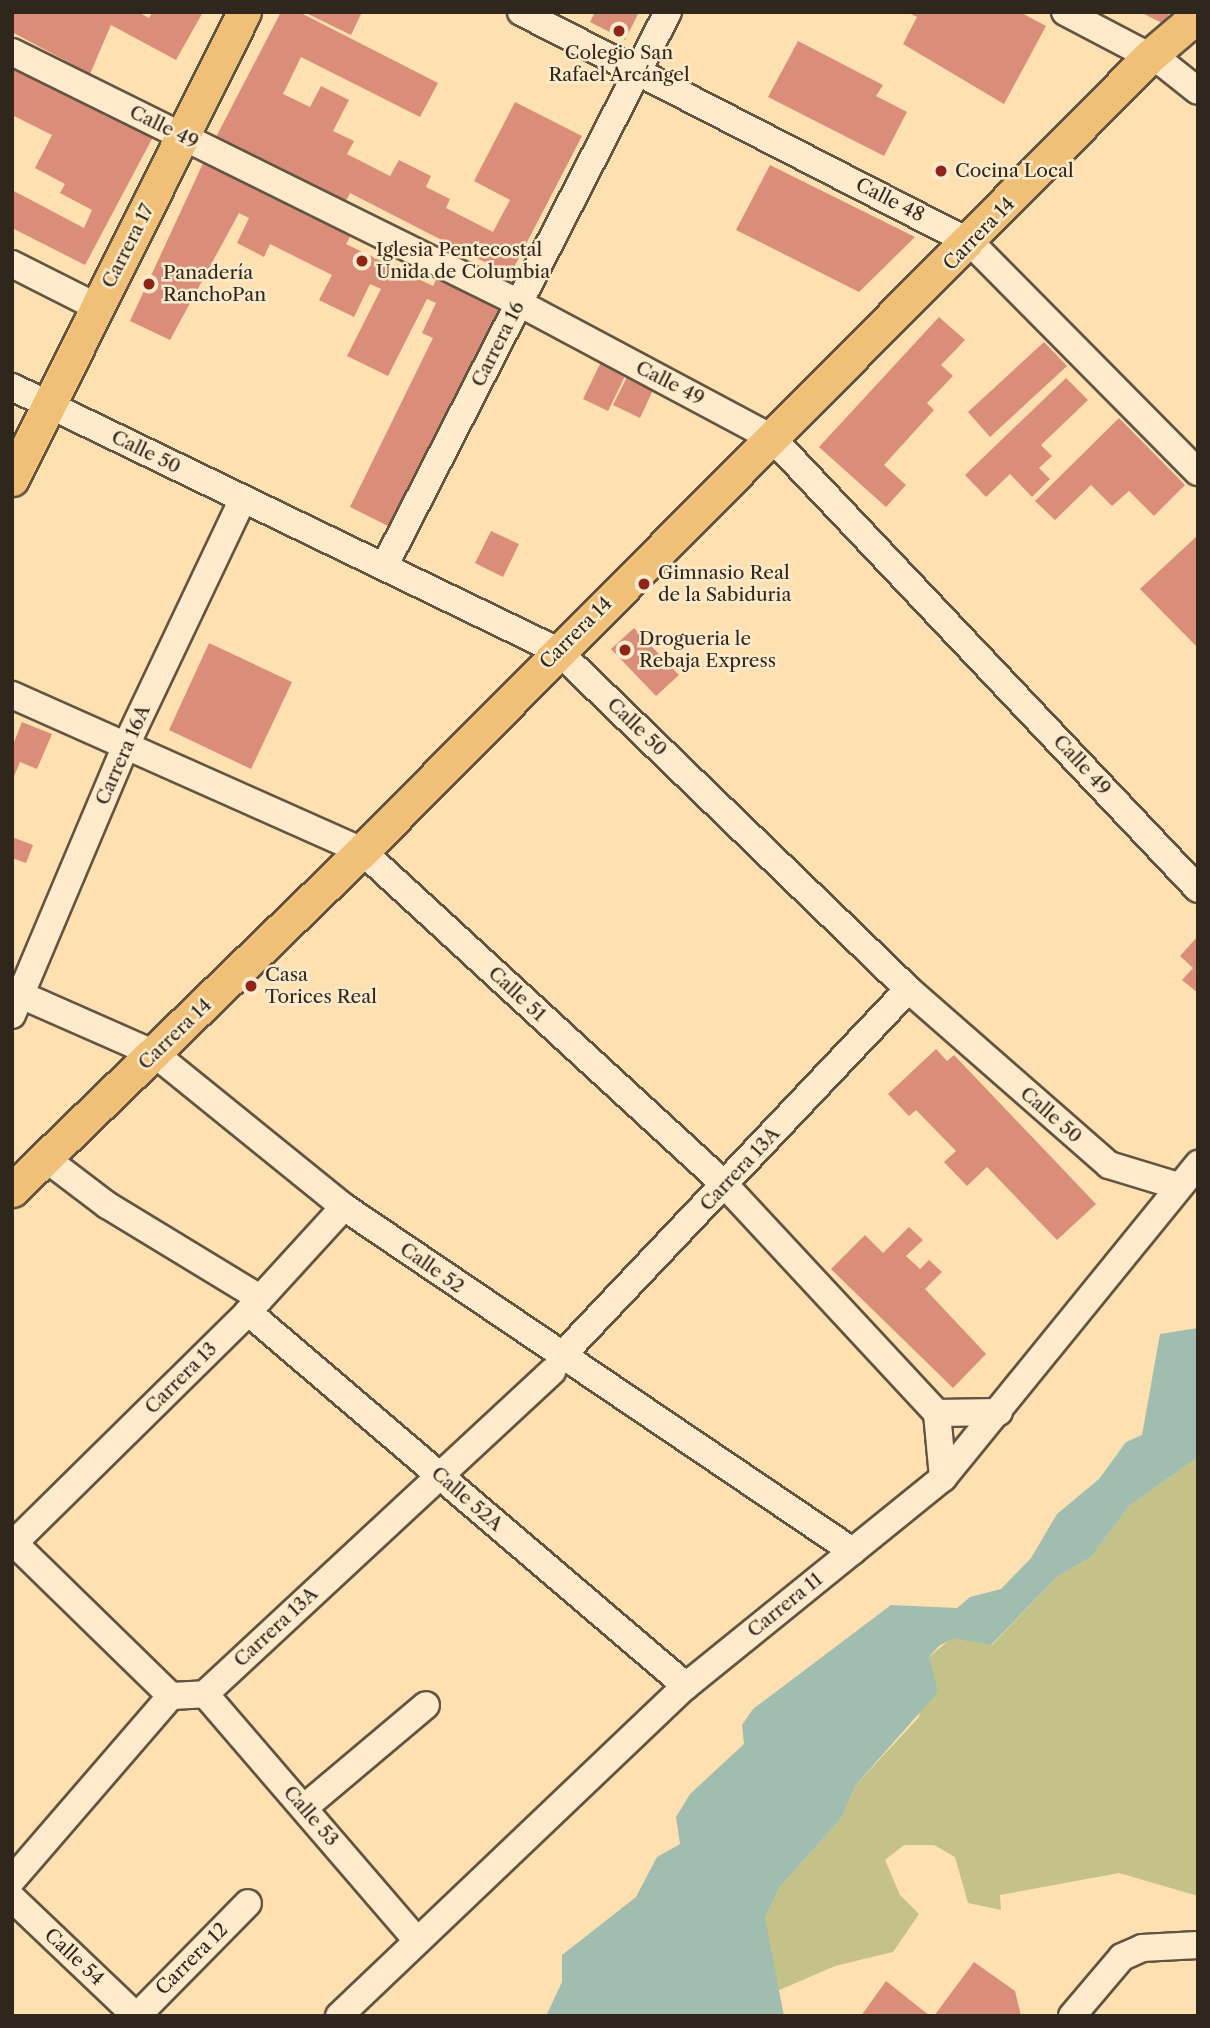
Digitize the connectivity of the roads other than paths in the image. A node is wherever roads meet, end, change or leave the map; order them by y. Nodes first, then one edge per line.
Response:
1 (244, 12) edge
2 (521, 12) edge
3 (668, 12) edge
4 (1065, 12) edge
5 (1198, 15) edge
6 (12, 52) edge
7 (1150, 56) junction
8 (639, 70) junction
9 (1198, 90) edge
10 (183, 137) junction
11 (971, 243) junction
12 (12, 264) edge
13 (519, 303) junction
14 (97, 307) junction
15 (12, 387) edge
16 (49, 405) junction
17 (772, 438) junction
18 (1198, 472) edge
19 (12, 479) edge
20 (243, 499) junction
21 (385, 565) junction
22 (558, 651) junction
23 (12, 695) edge
24 (128, 741) junction
25 (362, 851) junction
26 (1198, 889) edge
27 (908, 989) junction
28 (15, 999) edge
29 (155, 1054) junction
30 (45, 1158) junction
31 (1198, 1164) edge
32 (725, 1185) junction
33 (1178, 1186) junction
34 (12, 1191) edge
35 (344, 1207) junction
36 (254, 1305) junction
37 (570, 1347) dead end
38 (552, 1371) dead end
39 (999, 1412) junction
40 (937, 1413) junction
41 (438, 1474) junction
42 (943, 1478) junction
43 (13, 1543) edge
44 (852, 1551) junction
45 (686, 1686) junction
46 (205, 1694) junction
47 (171, 1696) junction
48 (426, 1705) dead end
49 (305, 1808) junction
50 (13, 1881) edge
51 (248, 1903) dead end
52 (416, 1939) junction
53 (1198, 1945) edge
54 (136, 2016) edge
55 (339, 2016) edge
56 (1072, 2016) edge

1 - 10 main road, Carrera 17
2 - 8 street, Calle 48
3 - 8 street, Carrera 16
4 - 7 street
5 - 7 main road, Carrera 14
6 - 10 street, Calle 49
7 - 9 street
7 - 11 main road, Carrera 14
8 - 11 street, Calle 48
8 - 13 street, Carrera 16
10 - 13 street, Calle 49
10 - 14 main road, Carrera 17
11 - 17 main road, Carrera 14
11 - 18 street, Calle 48
12 - 14 street
13 - 17 street, Calle 49
13 - 21 street, Carrera 16
14 - 16 main road, Carrera 17
15 - 16 street, Calle 50
16 - 19 main road, Carrera 17
16 - 20 street, Calle 50
17 - 22 main road, Carrera 14
17 - 26 street, Calle 49
20 - 21 street, Calle 50
20 - 24 street, Carrera 16A
21 - 22 street, Calle 50
22 - 25 main road, Carrera 14
22 - 27 street, Calle 50
23 - 24 street, Calle 51
24 - 25 street, Calle 51
24 - 28 street, Carrera 16A
25 - 29 main road, Carrera 14
25 - 32 street, Calle 51
27 - 32 street, Carrera 13A
27 - 33 street, Calle 50
28 - 29 street, Calle 52
29 - 30 main road, Carrera 14
29 - 35 street, Calle 52
30 - 34 main road, Carrera 14
30 - 36 street, Calle 52A
31 - 33 street, Carrera 11
32 - 37 street, Carrera 13A
32 - 40 street, Calle 51
33 - 39 street, Carrera 11
35 - 36 street, Carrera 13
35 - 44 street, Calle 52
36 - 41 street, Calle 52A
36 - 43 street, Carrera 13
38 - 41 street, Carrera 13A
39 - 40 street
39 - 42 street, Carrera 11
40 - 42 street
41 - 45 street, Calle 52A
41 - 46 street, Carrera 13A
42 - 44 street, Carrera 11
43 - 47 street
44 - 45 street, Carrera 11
45 - 52 street, Carrera 11
46 - 47 street
46 - 49 street, Calle 53
47 - 50 street
48 - 49 street
49 - 52 street, Calle 53
50 - 54 street, Calle 54
51 - 54 street, Carrera 12
52 - 55 street, Carrera 11
53 - 56 street

